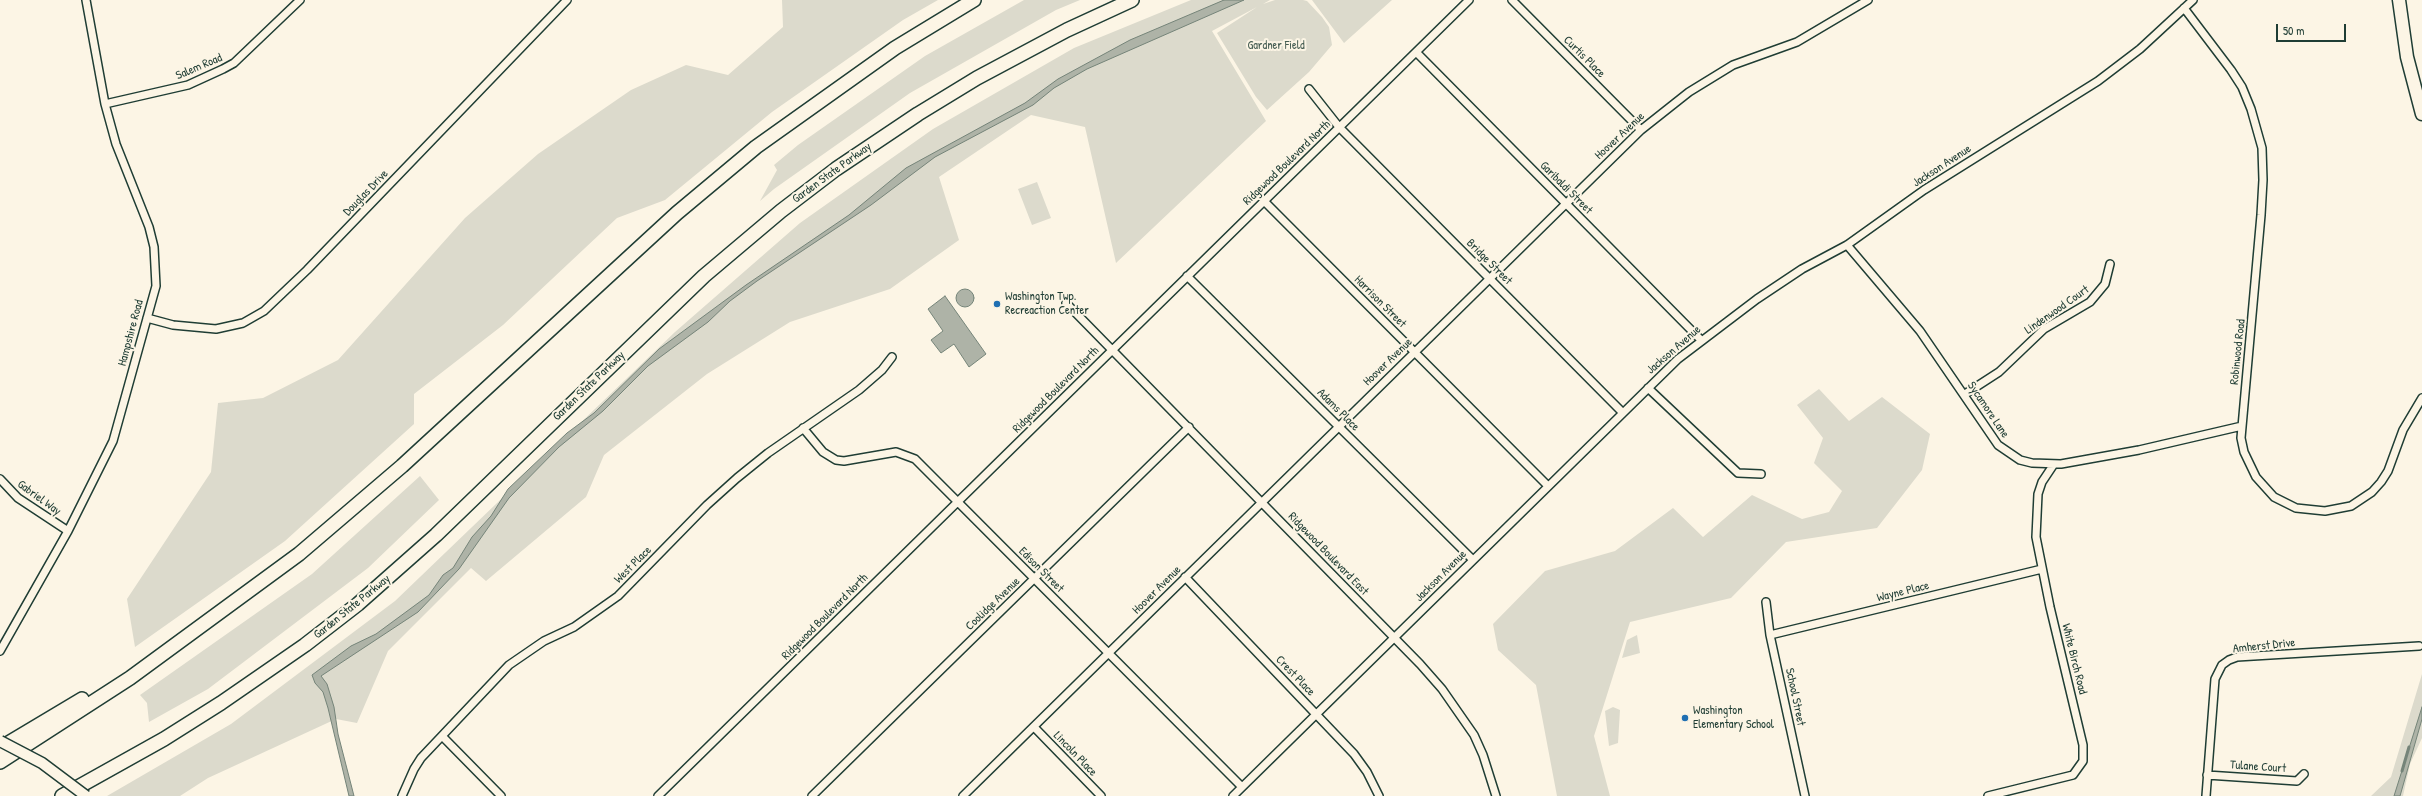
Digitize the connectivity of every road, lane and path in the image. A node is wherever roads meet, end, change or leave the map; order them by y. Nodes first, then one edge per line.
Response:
1 (86, 0) edge
2 (300, 0) edge
3 (974, 0) edge
4 (1132, 0) edge
5 (1469, 0) edge
6 (1512, 0) edge
7 (1868, 0) edge
8 (2193, 0) edge
9 (2399, 0) edge
10 (562, 2) edge
11 (2184, 8) junction
12 (1416, 52) junction
13 (1309, 89) dead end
14 (105, 104) junction
15 (2422, 114) edge
16 (1339, 127) junction
17 (1641, 130) junction
18 (1264, 201) junction
19 (1566, 203) junction
20 (1847, 245) junction
21 (2110, 264) dead end
22 (1188, 276) junction
23 (1489, 278) junction
24 (1066, 303) dead end
25 (147, 318) junction
26 (1701, 340) junction
27 (1113, 349) junction
28 (1414, 352) junction
29 (892, 357) dead end
30 (1648, 388) junction
31 (1965, 394) junction
32 (2422, 398) edge
33 (1623, 413) junction
34 (1338, 426) junction
35 (2242, 426) junction
36 (1189, 427) junction
37 (803, 428) junction
38 (2054, 464) junction
39 (1761, 474) dead end
40 (0, 479) edge
41 (1548, 486) junction
42 (958, 502) junction
43 (1262, 502) junction
44 (68, 531) junction
45 (1473, 560) junction
46 (2042, 569) junction
47 (1185, 577) junction
48 (1034, 579) junction
49 (1766, 602) dead end
50 (190, 635) junction
51 (1770, 635) junction
52 (1394, 637) junction
53 (2419, 646) dead end
54 (0, 651) edge
55 (1108, 653) junction
56 (1316, 714) junction
57 (1034, 726) junction
58 (442, 736) junction
59 (0, 741) edge
60 (0, 748) edge
61 (0, 762) edge
62 (2304, 774) dead end
63 (2207, 775) junction
64 (1242, 787) junction
65 (62, 796) edge
66 (86, 796) edge
67 (402, 796) edge
68 (501, 796) edge
69 (658, 796) edge
70 (812, 796) edge
71 (963, 796) edge
72 (1101, 796) edge
73 (1233, 796) edge
74 (1379, 796) edge
75 (1496, 796) edge
76 (1805, 796) edge
77 (1988, 796) edge
78 (2206, 796) edge

1 - 14 street, Hampshire Road
2 - 14 street, Salem Road
3 - 50 highway
4 - 65 highway, Garden State Parkway
5 - 12 street, Ridgewood Boulevard North
6 - 17 street, Curtis Place
7 - 17 street, Hoover Avenue
8 - 11 street, Jackson Avenue
9 - 15 main road
10 - 25 street, Douglas Drive
11 - 20 street, Jackson Avenue
11 - 35 street, Robinwood Road
12 - 16 street, Ridgewood Boulevard North
12 - 19 street, Garibaldi Street
13 - 16 street
14 - 25 street, Hampshire Road
16 - 18 street, Ridgewood Boulevard North
16 - 23 street, Bridge Street
17 - 19 street, Hoover Avenue
18 - 22 street, Ridgewood Boulevard North
18 - 28 street, Harrison Street
19 - 23 street, Hoover Avenue
19 - 26 street, Garibaldi Street
20 - 26 street, Jackson Avenue
20 - 31 street, Sycamore Lane
21 - 31 street, Lindenwood Court
22 - 27 street, Ridgewood Boulevard North
22 - 34 street, Adams Place
23 - 28 street, Hoover Avenue
23 - 33 street, Bridge Street
24 - 27 street, Ridgewood Boulevard East
25 - 44 street, Hampshire Road
26 - 30 street, Jackson Avenue
27 - 36 street, Ridgewood Boulevard East
27 - 42 street, Ridgewood Boulevard North
28 - 34 street, Hoover Avenue
28 - 41 street, Harrison Street
29 - 37 street, West Place
30 - 33 street, Jackson Avenue
30 - 39 street
31 - 38 street, Sycamore Lane
32 - 35 street, Robinwood Road
33 - 41 street, Jackson Avenue
34 - 43 street, Hoover Avenue
34 - 45 street, Adams Place
35 - 38 street, Sycamore Lane
36 - 43 street, Ridgewood Boulevard East
36 - 48 street, Coolidge Avenue
37 - 42 street, Edison Street
37 - 58 street, West Place
38 - 46 street, White Birch Road
40 - 44 street, Gabriel Way
41 - 45 street, Jackson Avenue
42 - 48 street, Edison Street
42 - 69 street, Ridgewood Boulevard North
43 - 47 street, Hoover Avenue
43 - 52 street, Ridgewood Boulevard East
44 - 54 street, Hampshire Road
45 - 52 street, Jackson Avenue
46 - 51 street, Wayne Place
46 - 77 street, White Birch Road
47 - 55 street, Hoover Avenue
47 - 56 street, Crest Place
48 - 55 street, Edison Street
48 - 70 street, Coolidge Avenue
49 - 51 street, School Street
50 - 60 highway
50 - 61 highway
51 - 76 street, School Street
52 - 56 street, Jackson Avenue
52 - 75 street, Ridgewood Boulevard East
53 - 63 street, Amherst Drive
55 - 57 street, Hoover Avenue
55 - 64 street, Edison Street
56 - 64 street, Jackson Avenue
56 - 74 street, Crest Place
57 - 71 street, Hoover Avenue
57 - 72 street, Lincoln Place
58 - 67 street, West Place
58 - 68 street
59 - 66 street, bridge
62 - 63 street, Tulane Court
63 - 78 street, Amherst Drive
64 - 73 street, Jackson Avenue

